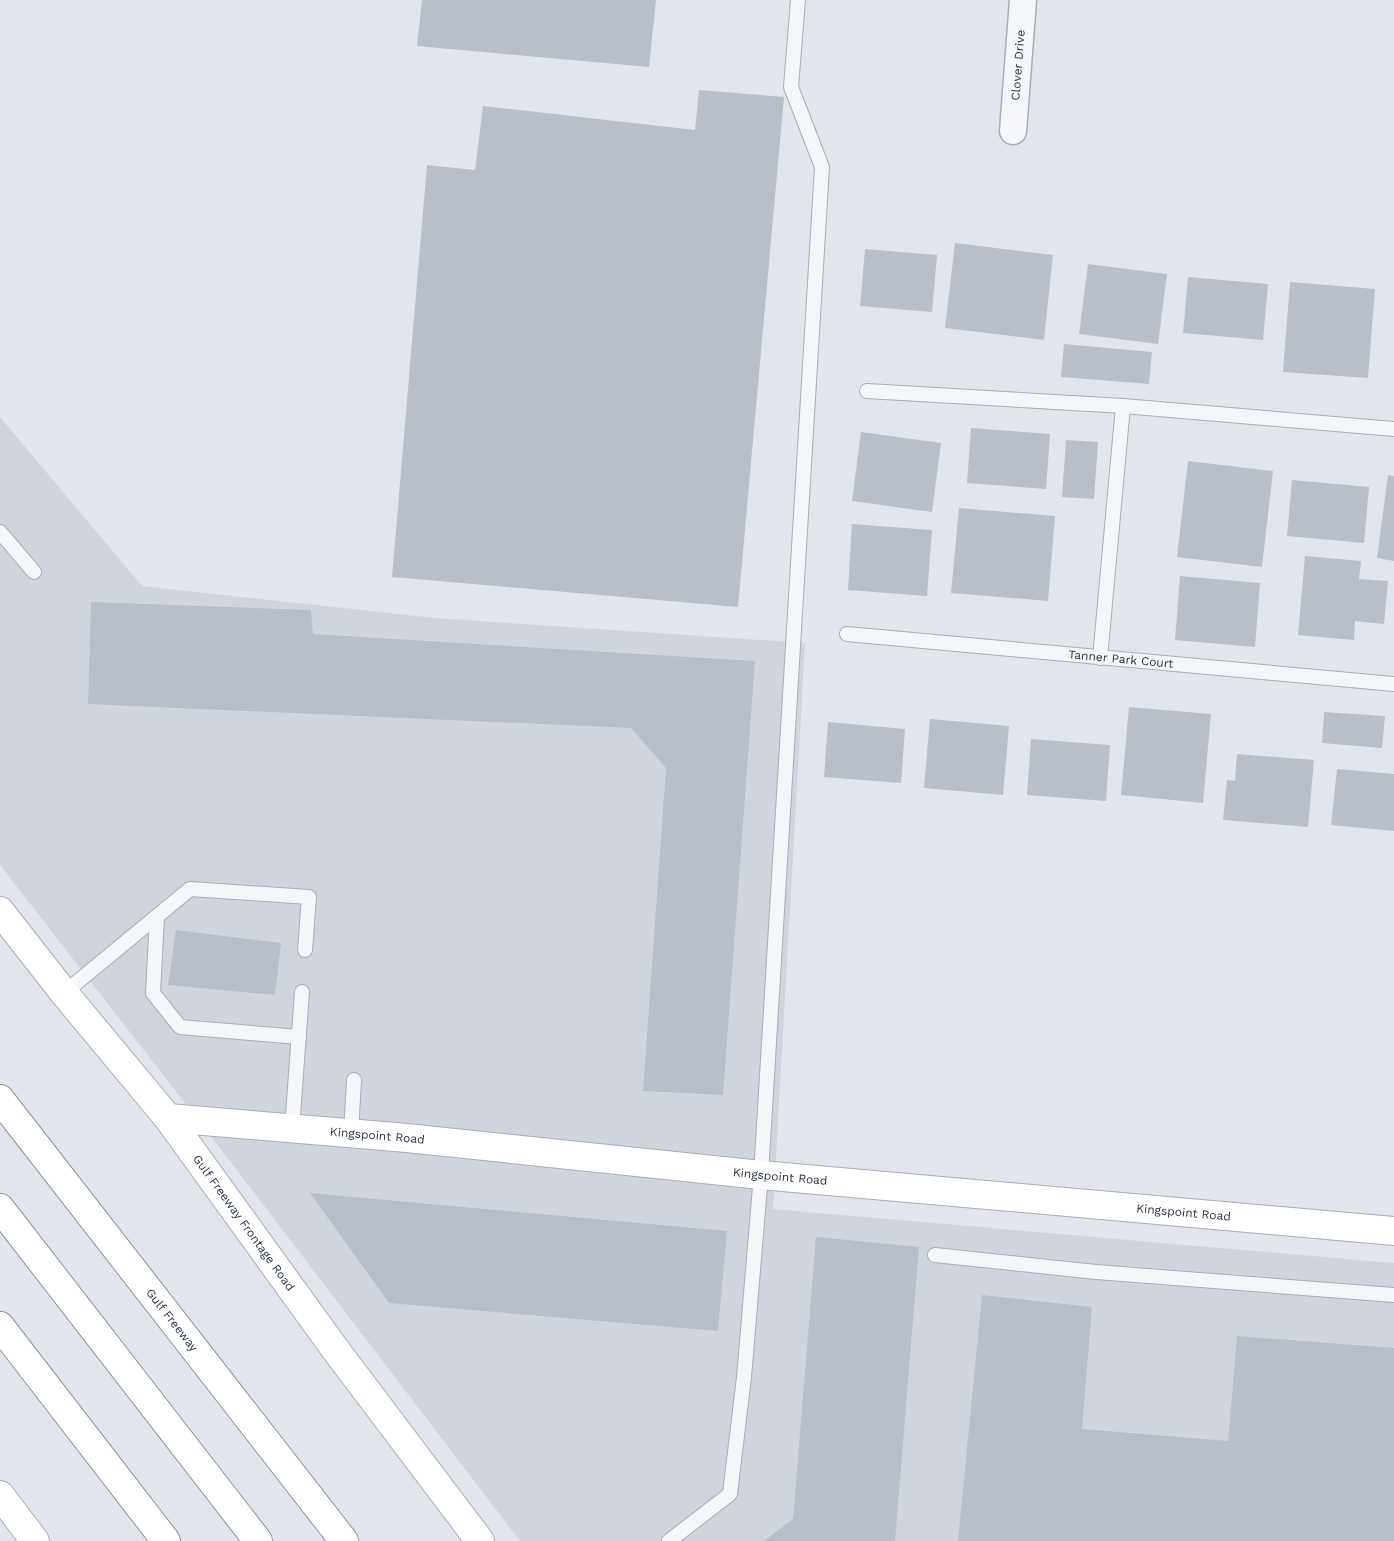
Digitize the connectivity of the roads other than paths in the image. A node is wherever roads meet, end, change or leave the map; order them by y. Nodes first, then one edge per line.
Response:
1 (798, 0) edge
2 (1023, 0) edge
3 (1013, 131) dead end
4 (867, 392) dead end
5 (1123, 406) junction
6 (1394, 429) edge
7 (0, 532) edge
8 (34, 572) dead end
9 (848, 634) dead end
10 (1100, 658) junction
11 (1394, 684) edge
12 (0, 911) edge
13 (157, 917) junction
14 (305, 950) dead end
15 (302, 992) dead end
16 (64, 993) junction
17 (299, 1037) junction
18 (354, 1080) dead end
19 (0, 1099) edge
20 (168, 1118) junction
21 (292, 1129) junction
22 (351, 1134) junction
23 (761, 1175) junction
24 (0, 1208) edge
25 (1394, 1231) edge
26 (935, 1256) dead end
27 (1394, 1294) edge
28 (0, 1326) edge
29 (0, 1495) edge
30 (35, 1541) edge
31 (166, 1541) edge
32 (258, 1541) edge
33 (344, 1541) edge
34 (480, 1541) edge
35 (669, 1541) edge

1 - 23 lane
2 - 3 street, Clover Drive
4 - 5 lane
5 - 6 lane
5 - 10 lane
7 - 8 lane
9 - 10 lane, Tanner Park Court
10 - 11 lane, Tanner Park Court
12 - 16 main road, Gulf Freeway Frontage Road
13 - 14 lane
13 - 16 lane
13 - 17 lane
15 - 17 lane
16 - 20 main road, Gulf Freeway Frontage Road
17 - 21 lane
18 - 22 lane
19 - 33 main road, Gulf Freeway
20 - 21 main road, Kingspoint Road
20 - 34 main road, Gulf Freeway Frontage Road
21 - 22 main road, Kingspoint Road
22 - 23 main road, Kingspoint Road
23 - 25 main road, Kingspoint Road
23 - 35 lane
24 - 32 main road
26 - 27 lane
28 - 31 main road
29 - 30 main road

